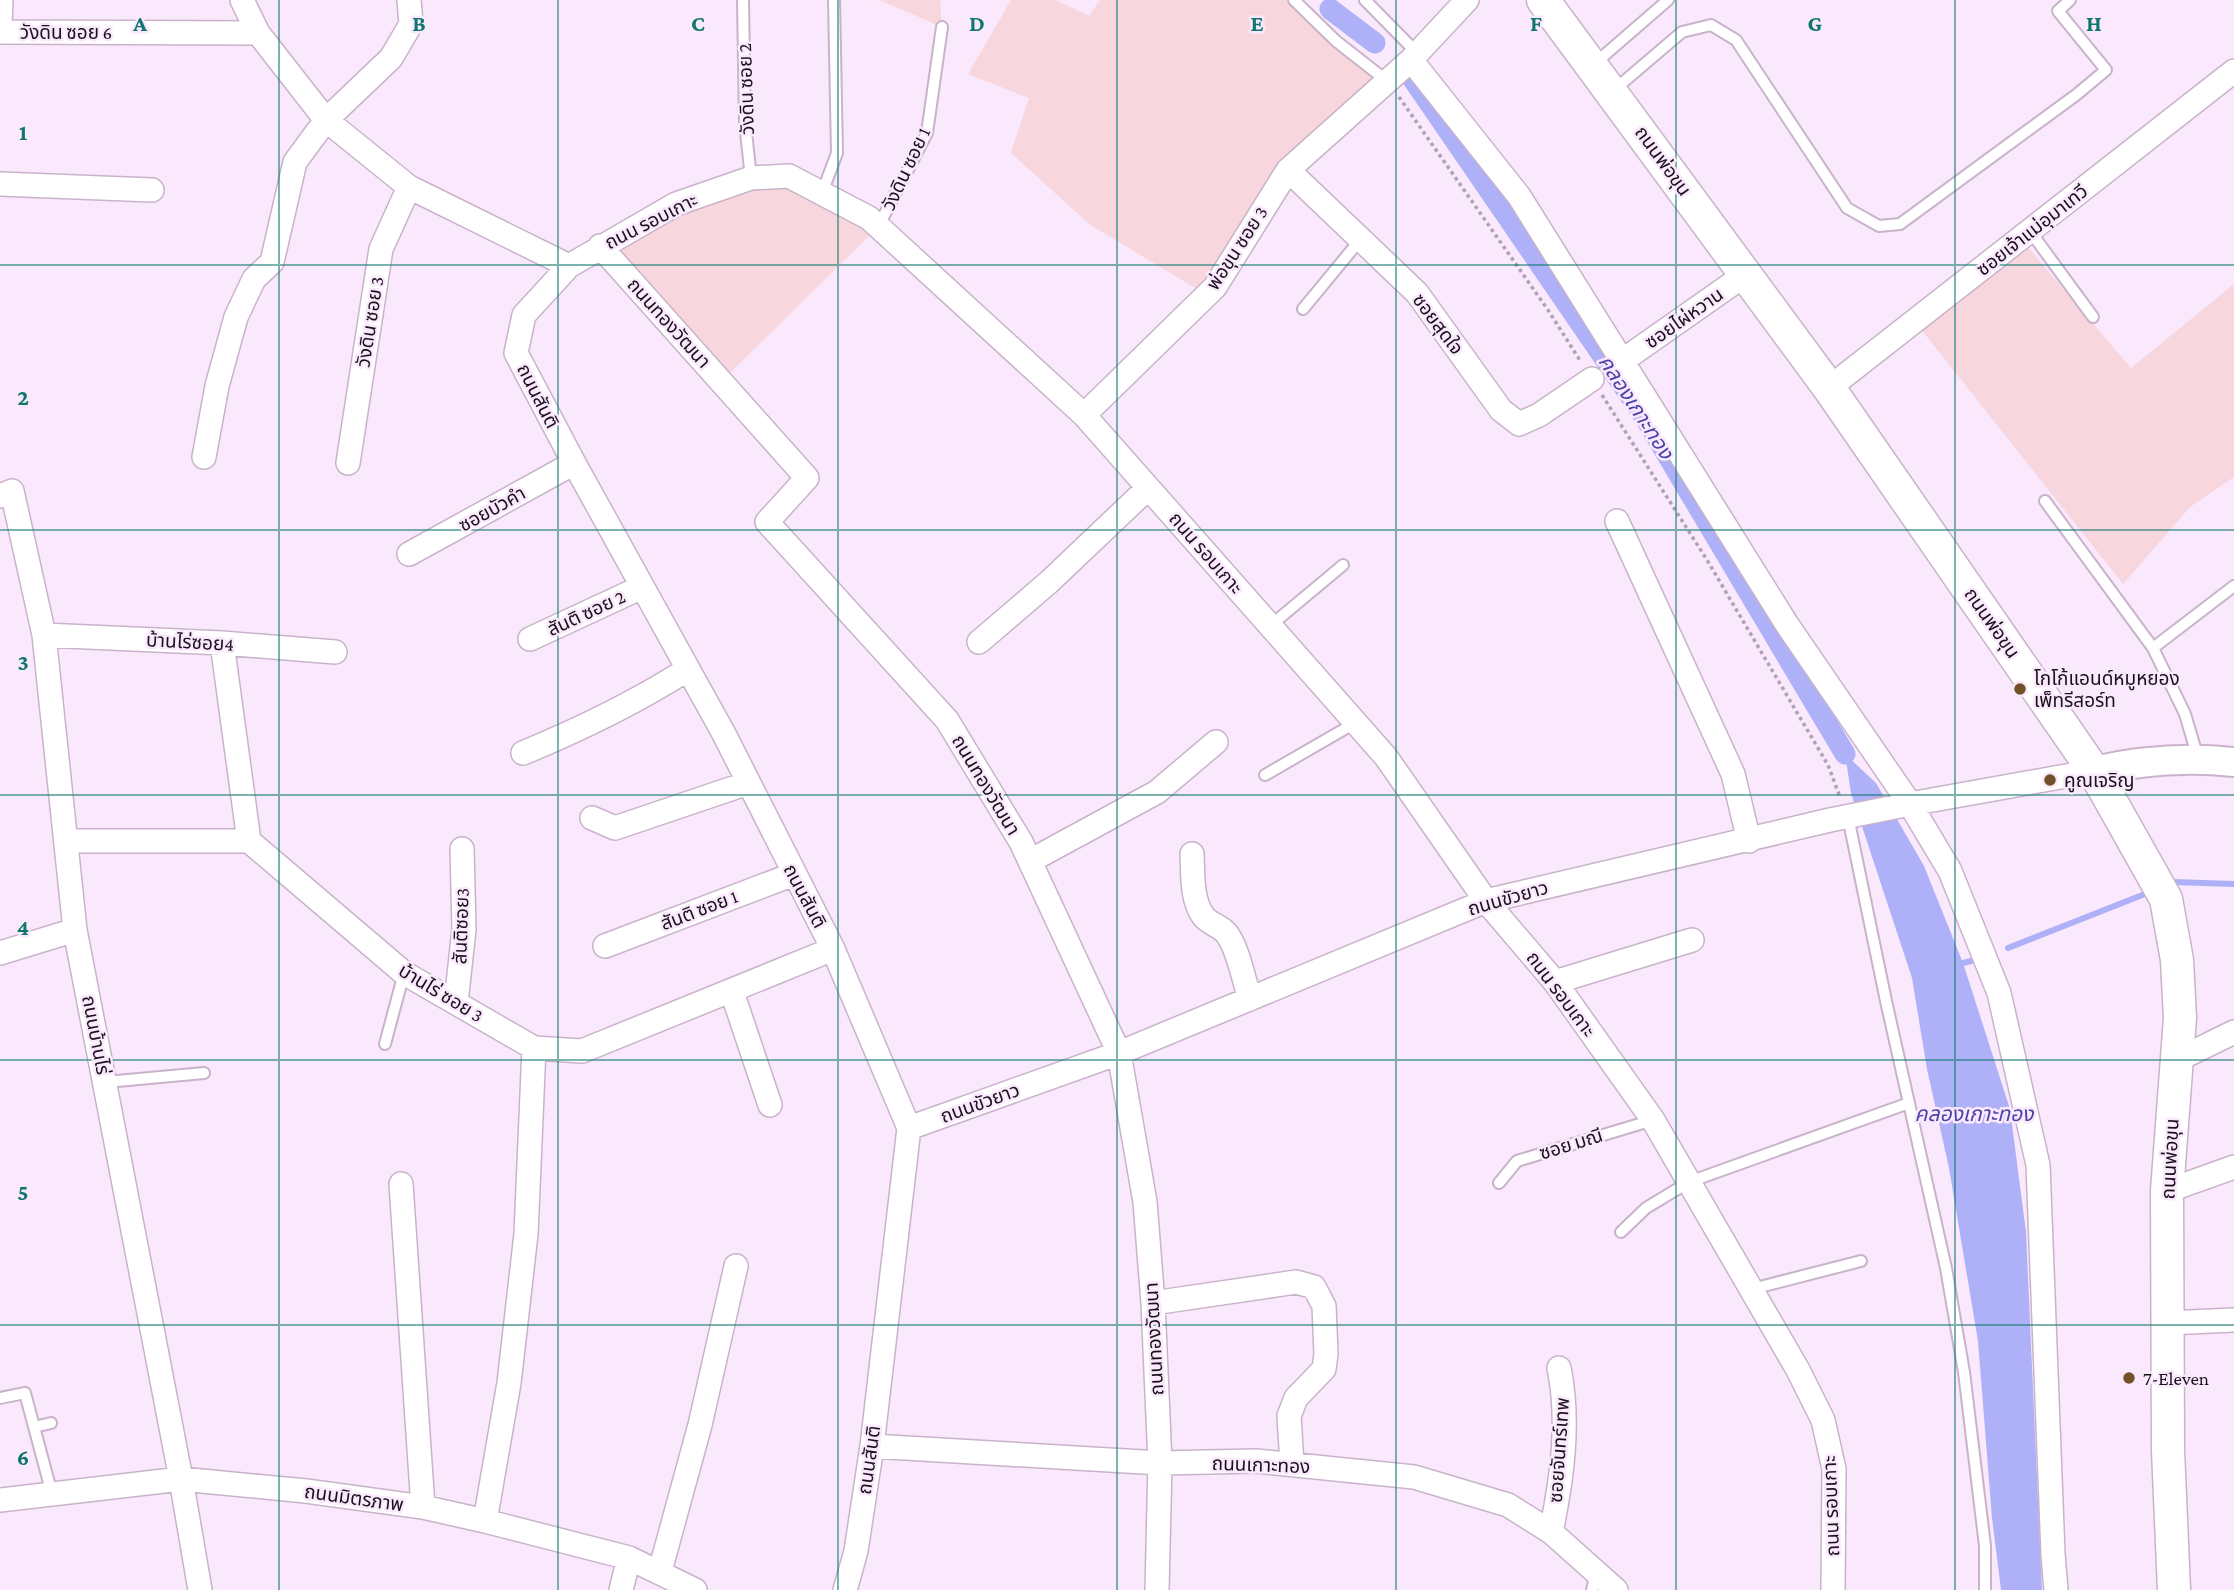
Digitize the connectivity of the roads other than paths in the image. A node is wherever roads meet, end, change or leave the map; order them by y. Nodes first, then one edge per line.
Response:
1 (1, 0) edge
2 (242, 0) edge
3 (409, 0) edge
4 (743, 0) edge
5 (834, 0) edge
6 (1294, 0) edge
7 (1365, 0) edge
8 (1467, 0) edge
9 (1543, 0) edge
10 (1668, 0) edge
11 (2070, 0) edge
12 (0, 23) edge
13 (942, 27) dead end
14 (0, 32) edge
15 (258, 33) junction
16 (1414, 57) junction
17 (1593, 65) junction
18 (2234, 71) edge
19 (1388, 81) junction
20 (1612, 92) junction
21 (326, 120) junction
22 (1288, 170) junction
23 (751, 178) junction
24 (0, 184) edge
25 (409, 187) junction
26 (152, 190) dead end
27 (822, 193) junction
28 (878, 227) junction
29 (2030, 231) junction
30 (1360, 240) junction
31 (600, 246) junction
32 (569, 266) junction
33 (1746, 274) junction
34 (1303, 309) dead end
35 (2093, 317) dead end
36 (1622, 360) junction
37 (1592, 379) road end
38 (1829, 388) junction
39 (1084, 415) junction
40 (204, 457) dead end
41 (348, 463) dead end
42 (574, 463) junction
43 (1148, 488) junction
44 (0, 496) edge
45 (2045, 501) dead end
46 (1617, 521) dead end
47 (409, 554) dead end
48 (1343, 565) dead end
49 (2234, 586) edge
50 (642, 587) junction
51 (1270, 626) junction
52 (44, 635) junction
53 (530, 639) dead end
54 (979, 642) dead end
55 (222, 643) junction
56 (2153, 648) junction
57 (335, 652) dead end
58 (688, 668) junction
59 (1356, 723) junction
60 (1216, 742) dead end
61 (523, 753) dead end
62 (2198, 758) junction
63 (2234, 762) edge
64 (2094, 771) junction
65 (1265, 775) dead end
66 (748, 783) junction
67 (1910, 804) junction
68 (1848, 817) junction
69 (592, 818) dead end
70 (67, 841) junction
71 (249, 841) junction
72 (1749, 841) junction
73 (462, 849) dead end
74 (1192, 854) dead end
75 (1030, 861) junction
76 (794, 874) junction
77 (1486, 901) junction
78 (75, 930) junction
79 (1692, 940) dead end
80 (605, 946) dead end
81 (833, 950) junction
82 (0, 953) edge
83 (404, 973) junction
84 (1555, 982) junction
85 (732, 992) junction
86 (1250, 999) junction
87 (456, 1003) junction
88 (2234, 1032) edge
89 (384, 1044) dead end
90 (534, 1048) junction
91 (1119, 1053) junction
92 (2177, 1060) junction
93 (204, 1073) dead end
94 (106, 1082) junction
95 (1909, 1103) junction
96 (770, 1105) dead end
97 (1653, 1119) junction
98 (909, 1128) junction
99 (2234, 1167) edge
100 (1689, 1182) junction
101 (1499, 1183) dead end
102 (401, 1184) dead end
103 (2167, 1191) junction
104 (1620, 1232) dead end
105 (1861, 1261) dead end
106 (736, 1266) dead end
107 (1752, 1289) junction
108 (1153, 1303) junction
109 (2234, 1320) edge
110 (2167, 1322) junction
111 (1559, 1368) dead end
112 (0, 1398) edge
113 (51, 1423) dead end
114 (34, 1427) junction
115 (872, 1446) junction
116 (1160, 1463) junction
117 (1292, 1464) junction
118 (181, 1479) junction
119 (52, 1494) junction
120 (0, 1500) edge
121 (423, 1507) junction
122 (485, 1521) junction
123 (1551, 1532) junction
124 (629, 1558) junction
125 (660, 1571) junction
126 (1594, 1581) edge
127 (200, 1590) edge
128 (621, 1590) edge
129 (695, 1590) edge
130 (845, 1590) edge
131 (1157, 1590) edge
132 (1616, 1590) edge
133 (1833, 1590) edge
134 (1985, 1590) edge
135 (2056, 1590) edge
136 (2174, 1590) edge

1 - 12 street
2 - 15 street
3 - 21 street
4 - 23 lane, วังดิน ซอย 2
5 - 27 lane
6 - 19 lane
7 - 16 lane
8 - 16 street
9 - 17 main road, ถนนพ่อขุน
10 - 17 lane
11 - 20 lane
13 - 28 lane, วังดิน ซอย 1
14 - 15 street, วังดิน ซอย 6
15 - 21 street
16 - 19 street, พ่อขุน ซอย 3
16 - 36 street
17 - 20 main road, ถนนพ่อขุน
18 - 29 street, ซอยเจ้าแม่อุมาเทวี
19 - 22 street, พ่อขุน ซอย 3
20 - 33 main road, ถนนพ่อขุน
21 - 25 street
21 - 40 street
22 - 30 street, ซอยสุดใจ
22 - 39 street, พ่อขุน ซอย 3
23 - 27 street, ถนน รอบเกาะ
23 - 31 street, ถนน รอบเกาะ
24 - 26 street
25 - 32 street
25 - 41 street, วังดิน ซอย 3
27 - 28 street, ถนน รอบเกาะ
28 - 39 street, ถนน รอบเกาะ
29 - 35 lane
29 - 38 street, ซอยเจ้าแม่อุมาเทวี
30 - 34 lane
30 - 37 street, ซอยสุดใจ
31 - 32 street, ถนน รอบเกาะ
31 - 75 street, ถนนทองวัฒนา
32 - 42 street, ถนนสันติ
33 - 36 street, ซอยไผ่หวาน
33 - 38 main road, ถนนพ่อขุน
36 - 67 street
38 - 64 main road, ถนนพ่อขุน
39 - 43 street, ถนน รอบเกาะ
42 - 47 street, ซอยบัวคำ
42 - 50 street, ถนนสันติ
43 - 51 street, ถนน รอบเกาะ
43 - 54 street
44 - 52 street, ถนนบ้านไร่
45 - 56 lane
46 - 72 street
48 - 51 lane
49 - 56 lane
50 - 53 street, สันติ ซอย 2
50 - 58 street, ถนนสันติ
51 - 59 street, ถนน รอบเกาะ
52 - 55 street, บ้านไร่ซอย4
52 - 70 street, ถนนบ้านไร่
55 - 57 street, บ้านไร่ซอย4
55 - 71 street
56 - 62 lane
58 - 61 street
58 - 66 street, ถนนสันติ
59 - 65 lane
59 - 77 street, ถนน รอบเกาะ
60 - 75 street
62 - 63 street
62 - 64 street
64 - 67 street, ถนนขัวยาว
64 - 92 main road, ถนนพ่อขุน
66 - 69 street
66 - 76 street, ถนนสันติ
67 - 68 street, ถนนขัวยาว
67 - 135 street
68 - 72 street, ถนนขัวยาว
68 - 95 lane
70 - 71 street
70 - 78 street, ถนนบ้านไร่
71 - 83 street, บ้านไร่ ซอย 3
72 - 77 street, ถนนขัวยาว
73 - 87 street, สันติซอย3
74 - 86 street
75 - 91 street, ถนนทองวัฒนา
76 - 80 street, สันติ ซอย 1
76 - 81 street, ถนนสันติ
77 - 84 street, ถนน รอบเกาะ
77 - 86 street, ถนนขัวยาว
78 - 82 street
78 - 94 street, ถนนบ้านไร่
79 - 84 street
81 - 85 street, บ้านไร่ ซอย 3
81 - 98 street, ถนนสันติ
83 - 87 street, บ้านไร่ ซอย 3
83 - 89 lane
84 - 97 street, ถนน รอบเกาะ
85 - 90 street, บ้านไร่ ซอย 3
85 - 96 street
86 - 91 street, ถนนขัวยาว
87 - 90 street, บ้านไร่ ซอย 3
88 - 92 street
90 - 122 street
91 - 98 street, ถนนขัวยาว
91 - 108 street, ถนนทองวัฒนา
92 - 103 main road, ถนนพ่อขุน
93 - 94 lane
94 - 118 street, ถนนบ้านไร่
95 - 100 lane
95 - 134 lane
97 - 100 street, ถนน รอบเกาะ
97 - 101 lane, ซอย มณี
98 - 115 street, ถนนสันติ
99 - 103 street
100 - 104 lane
100 - 107 street, ถนน รอบเกาะ
102 - 121 street
103 - 110 main road, ถนนพ่อขุน
105 - 107 lane
106 - 125 street
107 - 133 street, ถนน รอบเกาะ
108 - 116 street, ถนนทองวัฒนา
108 - 117 street
109 - 110 street
110 - 136 main road, ถนนพ่อขุน
111 - 123 street, ซอยจันทร์เทพ
112 - 114 lane
113 - 114 lane
114 - 119 lane
115 - 116 street, ถนนเกาะทอง
115 - 130 street, ถนนสันติ
116 - 117 street, ถนนเกาะทอง
116 - 131 street, ถนนทองวัฒนา
117 - 123 street, ถนนเกาะทอง
118 - 119 street, ถนนมิตรภาพ
118 - 121 street, ถนนมิตรภาพ
118 - 127 street, ถนนบ้านไร่
119 - 120 street, ถนนมิตรภาพ
121 - 122 street, ถนนมิตรภาพ
122 - 124 street, ถนนมิตรภาพ
123 - 126 street, ถนนเกาะทอง
124 - 125 street, ถนนมิตรภาพ
124 - 128 street
125 - 129 street, ถนนมิตรภาพ
126 - 132 street, ถนนเกาะทอง

